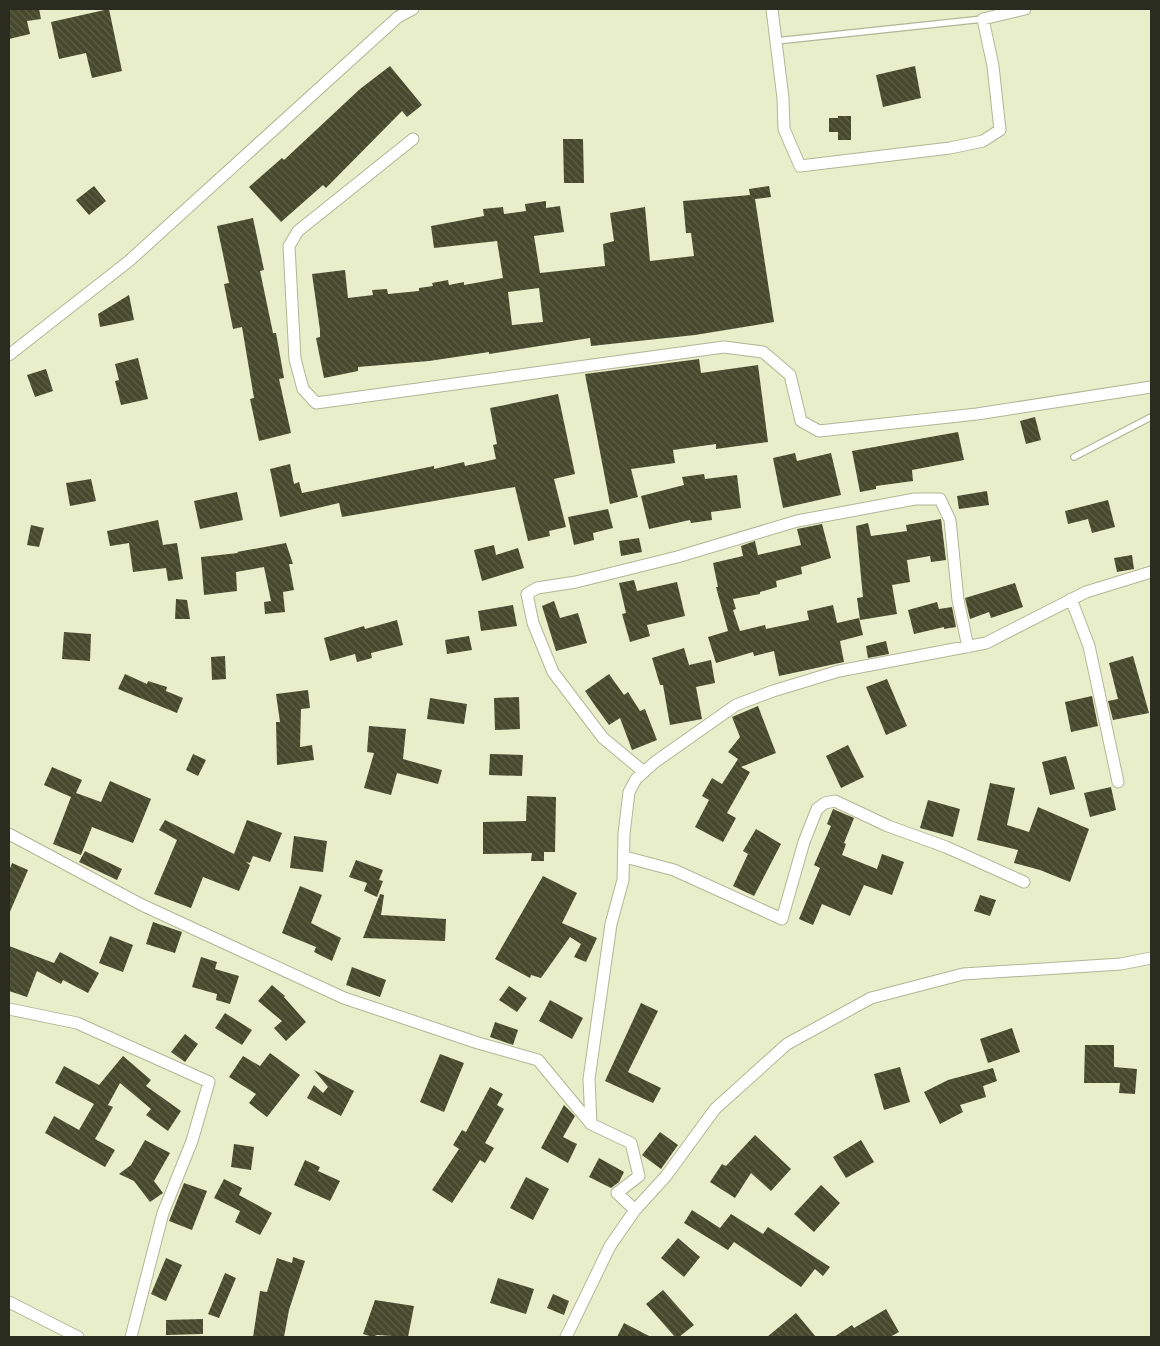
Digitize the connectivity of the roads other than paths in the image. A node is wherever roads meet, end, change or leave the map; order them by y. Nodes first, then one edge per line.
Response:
1 (413, 9) edge
2 (772, 9) edge
3 (1025, 9) edge
4 (983, 19) junction
5 (776, 41) junction
6 (413, 139) dead end
7 (9, 356) edge
8 (1151, 387) edge
9 (1151, 417) edge
10 (1074, 457) dead end
11 (1151, 572) edge
12 (1071, 599) junction
13 (968, 647) junction
14 (644, 772) junction
15 (1118, 782) dead end
16 (9, 834) edge
17 (625, 857) junction
18 (1024, 882) dead end
19 (1151, 958) edge
20 (9, 1009) edge
21 (591, 1124) junction
22 (636, 1210) junction
23 (9, 1302) edge
24 (78, 1337) edge
25 (131, 1337) edge
26 (566, 1337) edge

1 - 7 street
2 - 5 street
3 - 4 street
4 - 5 lane
4 - 5 street
6 - 8 street
9 - 10 lane
11 - 12 street
12 - 13 street
12 - 15 street
13 - 14 street
13 - 14 street
14 - 17 street
16 - 21 street
17 - 18 street
17 - 21 street
19 - 22 street
20 - 25 street
21 - 22 street
22 - 26 street
23 - 24 street

